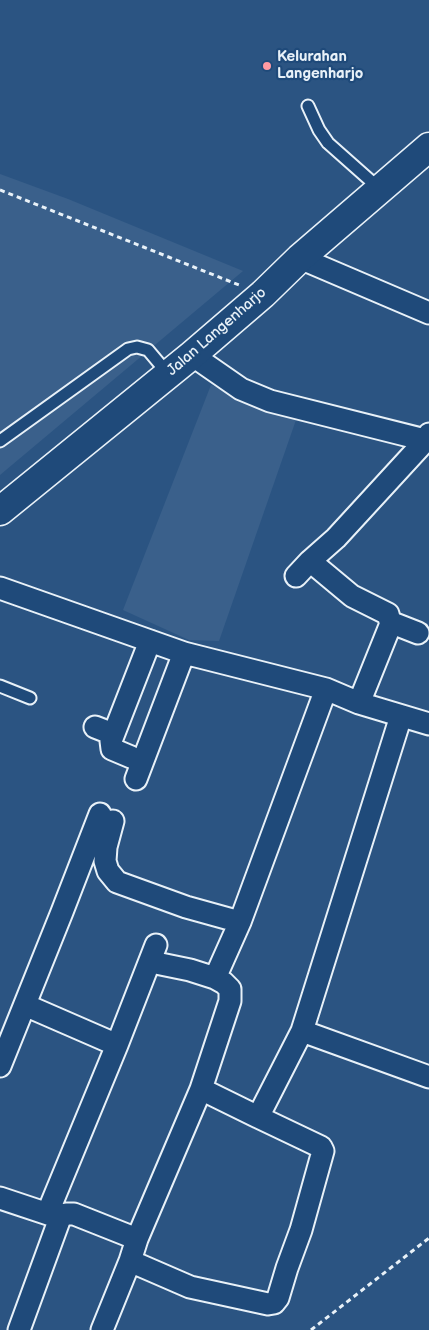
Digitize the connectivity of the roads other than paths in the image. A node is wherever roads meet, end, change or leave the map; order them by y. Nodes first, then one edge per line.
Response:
1 (308, 106) dead end
2 (429, 147) edge
3 (381, 190) junction
4 (300, 258) junction
5 (429, 313) edge
6 (192, 355) junction
7 (169, 375) junction
8 (428, 438) edge
9 (0, 441) edge
10 (0, 511) edge
11 (0, 588) edge
12 (391, 625) junction
13 (418, 633) dead end
14 (150, 641) junction
15 (184, 653) junction
16 (0, 686) edge
17 (326, 689) junction
18 (30, 698) dead end
19 (359, 703) junction
20 (401, 716) junction
21 (429, 724) edge
22 (131, 757) dead end
23 (136, 779) dead end
24 (240, 922) junction
25 (215, 978) junction
26 (25, 1005) junction
27 (302, 1031) junction
28 (117, 1045) junction
29 (0, 1066) edge
30 (429, 1078) edge
31 (201, 1089) junction
32 (258, 1117) junction
33 (0, 1198) edge
34 (54, 1215) junction
35 (137, 1239) junction
36 (130, 1261) junction
37 (19, 1330) edge
38 (102, 1330) edge

1 - 3 lane
2 - 3 street, Jalan Langenharjo
3 - 4 street, Jalan Langenharjo
4 - 5 street
4 - 6 street, Jalan Langenharjo
6 - 7 street, Jalan Langenharjo
6 - 8 street
7 - 9 lane
7 - 10 street, Jalan Langenharjo
8 - 12 street
11 - 14 street
12 - 13 street
12 - 19 street
14 - 15 street
14 - 22 street
15 - 17 street
15 - 23 street
16 - 18 lane
17 - 19 street
17 - 24 street
19 - 20 street
20 - 21 street
20 - 27 street
24 - 25 street
24 - 26 street
25 - 28 street
25 - 31 street
26 - 28 street
26 - 29 street
27 - 30 street
27 - 32 street
28 - 34 street
31 - 32 street
31 - 35 street
32 - 36 street
33 - 34 street
34 - 35 street
34 - 37 street
35 - 36 street
36 - 38 street

